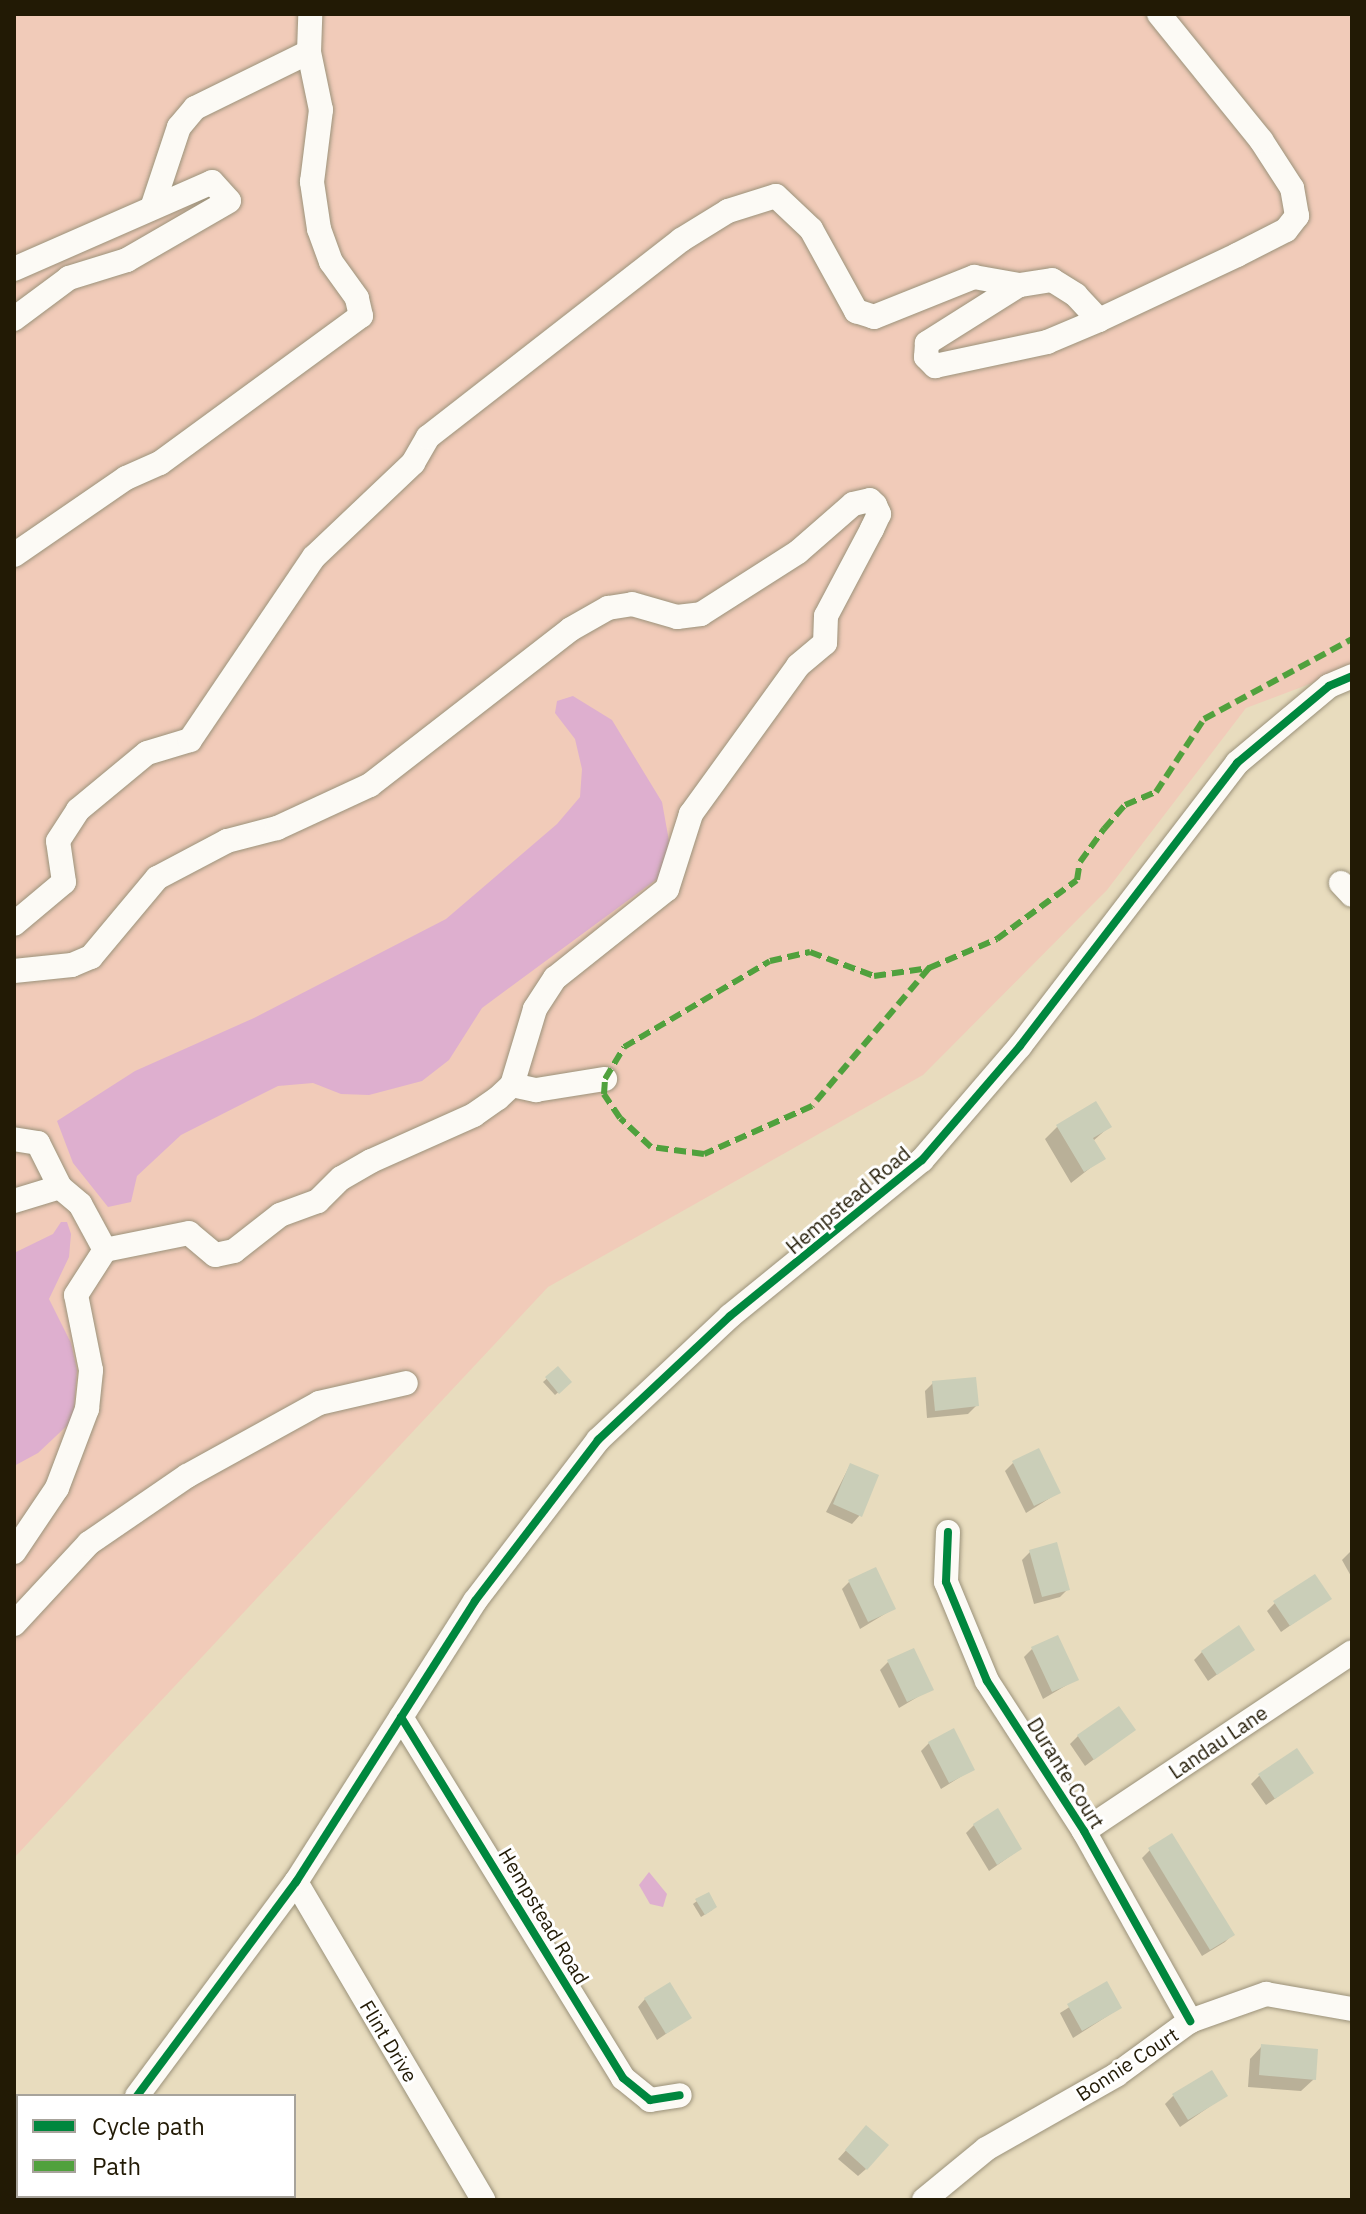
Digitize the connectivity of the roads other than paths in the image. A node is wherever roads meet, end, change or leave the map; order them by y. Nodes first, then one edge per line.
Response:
1 (310, 14) edge
2 (1159, 14) edge
3 (309, 52) junction
4 (153, 205) junction
5 (14, 269) edge
6 (1019, 285) junction
7 (14, 319) edge
8 (1099, 320) junction
9 (14, 555) edge
10 (1352, 676) edge
11 (14, 924) edge
12 (14, 971) edge
13 (605, 1079) dead end
14 (512, 1085) junction
15 (14, 1139) edge
16 (60, 1187) junction
17 (14, 1201) edge
18 (105, 1250) junction
19 (406, 1383) dead end
20 (948, 1532) dead end
21 (14, 1552) edge
22 (14, 1624) edge
23 (1352, 1652) edge
24 (401, 1717) junction
25 (1084, 1831) junction
26 (296, 1882) junction
27 (1352, 2009) edge
28 (1190, 2021) junction
29 (138, 2094) edge
30 (680, 2095) dead end
31 (483, 2200) edge
32 (924, 2200) edge

1 - 3 street
2 - 8 street
3 - 4 street
3 - 9 street
4 - 5 street
4 - 7 street
6 - 8 street
6 - 8 street
6 - 11 street
10 - 24 street, Hempstead Road
12 - 14 street
13 - 14 street
14 - 18 street
15 - 16 street
16 - 17 street
16 - 18 street
18 - 21 street
19 - 22 street
20 - 25 street, Durante Court
23 - 25 street, Landau Lane
24 - 26 street, Hempstead Road
24 - 30 street, Hempstead Road
25 - 28 street, Durante Court
26 - 29 street, Hempstead Road
26 - 31 street, Flint Drive
27 - 28 street, Bonnie Court
28 - 32 street, Bonnie Court

